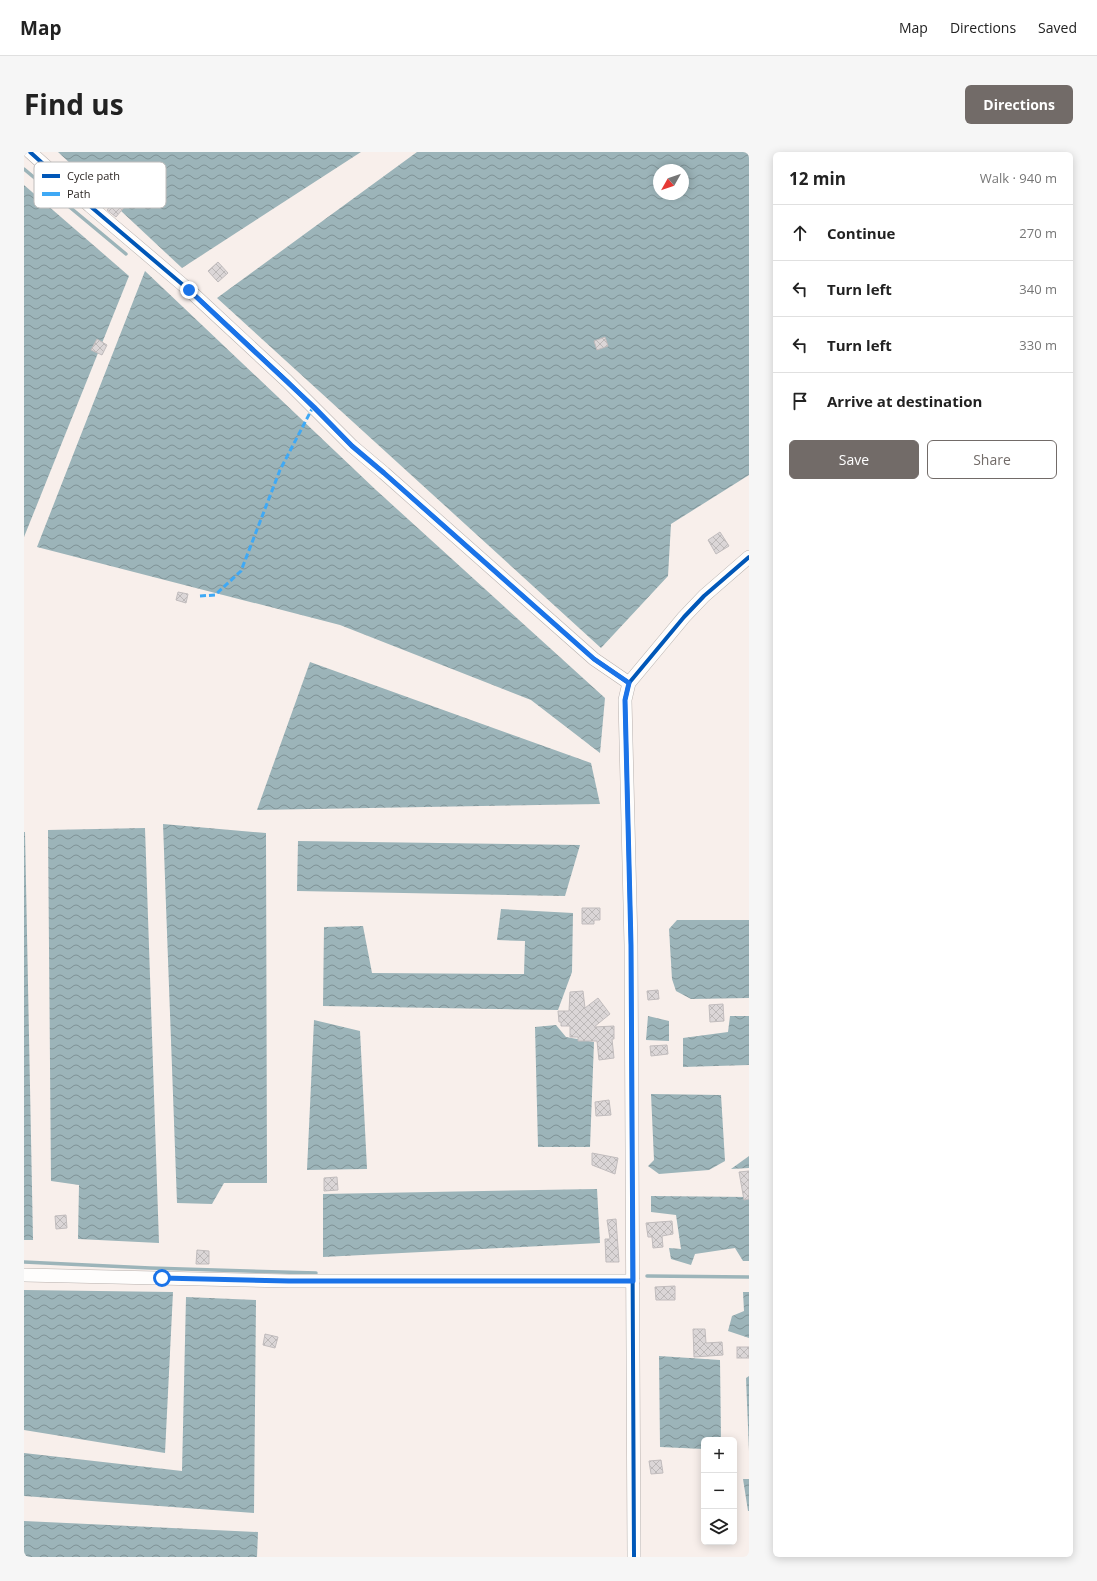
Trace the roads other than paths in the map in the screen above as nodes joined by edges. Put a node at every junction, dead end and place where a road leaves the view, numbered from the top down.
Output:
1 (30, 152) edge
2 (41, 162) edge
3 (92, 208) edge
4 (749, 557) edge
5 (629, 683) junction
6 (24, 1275) edge
7 (633, 1281) junction
8 (634, 1557) edge

1 - 2 street
3 - 5 street
4 - 5 street
5 - 7 street
6 - 7 street
7 - 8 street

